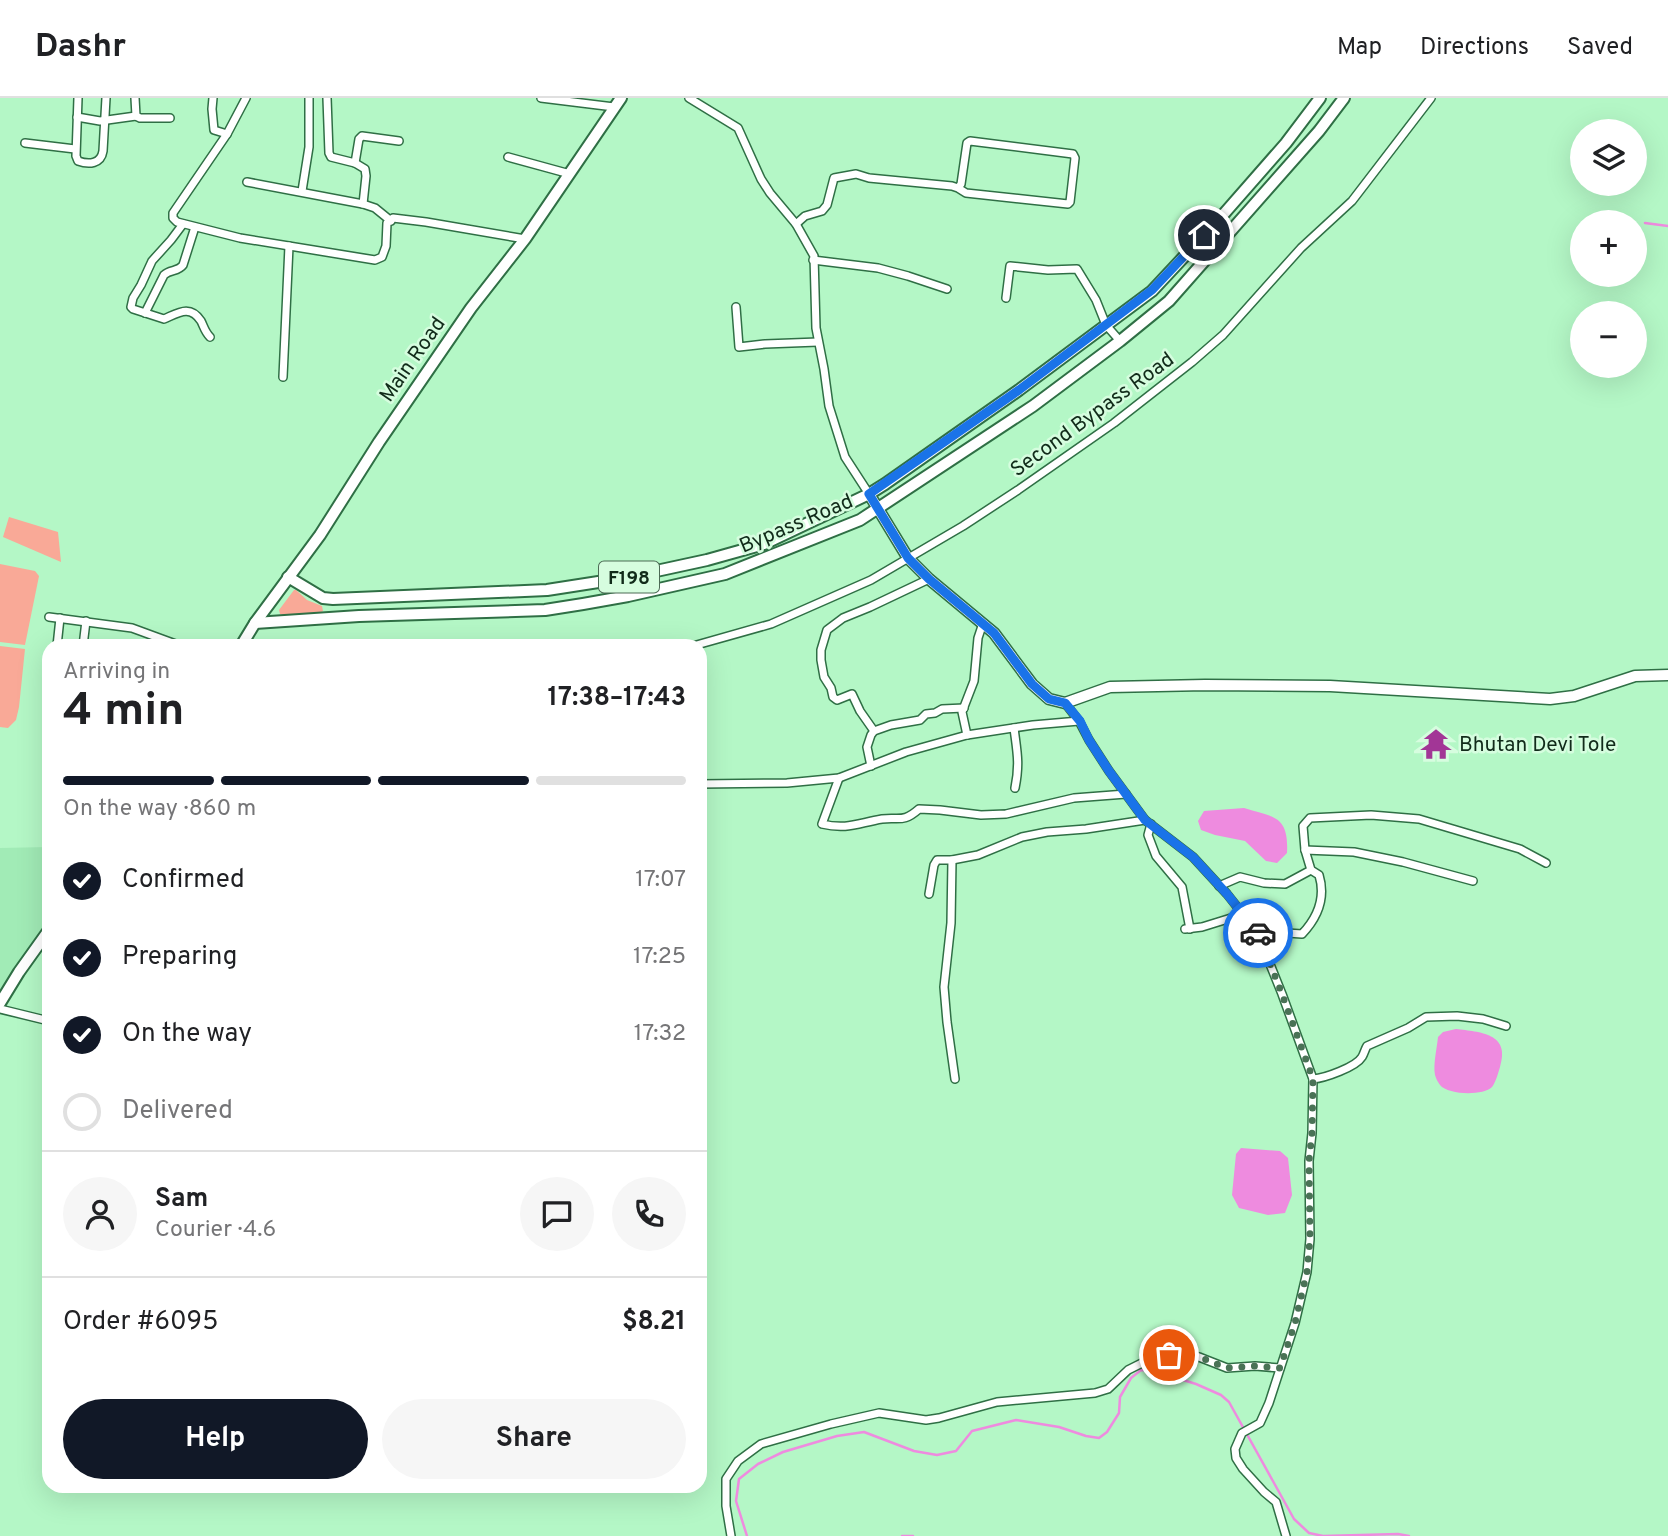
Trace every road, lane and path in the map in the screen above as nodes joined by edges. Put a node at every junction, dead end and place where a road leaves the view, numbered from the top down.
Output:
1 (78, 98) edge
2 (106, 98) edge
3 (135, 98) edge
4 (213, 98) edge
5 (246, 98) edge
6 (309, 98) edge
7 (327, 98) edge
8 (541, 98) edge
9 (689, 98) edge
10 (1320, 98) edge
11 (1344, 98) edge
12 (1430, 98) edge
13 (618, 102) edge
14 (136, 116) junction
15 (77, 117) junction
16 (170, 118) dead end
17 (105, 120) junction
18 (1303, 121) junction
19 (1319, 131) junction
20 (226, 134) junction
21 (399, 141) dead end
22 (25, 143) dead end
23 (75, 149) junction
24 (508, 157) dead end
25 (355, 163) junction
26 (570, 174) junction
27 (247, 182) dead end
28 (958, 188) junction
29 (302, 191) junction
30 (363, 204) junction
31 (391, 221) junction
32 (183, 224) junction
33 (796, 224) junction
34 (195, 227) junction
35 (525, 239) junction
36 (289, 246) junction
37 (813, 260) junction
38 (947, 289) dead end
39 (1006, 298) dead end
40 (736, 307) dead end
41 (145, 313) junction
42 (1106, 324) junction
43 (210, 337) dead end
44 (1120, 341) junction
45 (818, 342) junction
46 (283, 377) dead end
47 (869, 494) junction
48 (877, 509) junction
49 (908, 558) junction
50 (288, 577) junction
51 (624, 578) junction
52 (929, 579) junction
53 (628, 596) junction
54 (357, 598) junction
55 (359, 616) junction
56 (49, 617) dead end
57 (60, 618) junction
58 (86, 621) junction
59 (255, 623) junction
60 (983, 623) junction
61 (58, 639) edge
62 (84, 639) edge
63 (162, 639) edge
64 (245, 639) edge
65 (707, 642) edge
66 (1668, 675) edge
67 (1065, 703) junction
68 (964, 708) junction
69 (1080, 721) junction
70 (1014, 728) junction
71 (874, 731) junction
72 (967, 735) junction
73 (871, 766) junction
74 (839, 778) junction
75 (707, 784) edge
76 (1015, 788) dead end
77 (1126, 794) junction
78 (1148, 822) junction
79 (1305, 850) junction
80 (952, 860) junction
81 (1546, 863) dead end
82 (1311, 870) junction
83 (1473, 881) dead end
84 (1219, 886) junction
85 (929, 894) dead end
86 (1244, 914) junction
87 (1257, 933) junction
88 (42, 940) edge
89 (0, 1003) edge
90 (0, 1009) edge
91 (42, 1019) edge
92 (1506, 1026) dead end
93 (955, 1079) dead end
94 (1313, 1079) junction
95 (1280, 1368) junction
96 (731, 1536) edge
97 (1286, 1536) edge

1 - 15 street
2 - 17 street
3 - 14 street
4 - 20 street
5 - 20 street
6 - 29 street
7 - 25 street
8 - 13 street
9 - 33 street
10 - 18 main road, Bypass Road / F198
11 - 19 main road, Bypass Road / F198
12 - 49 street, Second Bypass Road
13 - 26 main road, Main Road
14 - 16 street
14 - 17 street
15 - 17 street
15 - 23 street
17 - 23 street
18 - 19 main road
18 - 42 main road, Bypass Road / F198
19 - 44 main road, Bypass Road / F198
20 - 32 street
21 - 25 street
22 - 23 street
24 - 26 street
25 - 30 street
26 - 35 main road, Main Road
27 - 29 street
28 - 28 street
28 - 33 street
29 - 30 street
30 - 31 street
31 - 35 street
31 - 36 street
32 - 34 street
32 - 41 street
33 - 37 street
34 - 36 street
34 - 41 street
35 - 50 main road, Main Road
36 - 46 street
37 - 38 street
37 - 45 street
39 - 42 street
40 - 45 street
41 - 43 street
42 - 44 street
42 - 47 main road, Bypass Road / F198
44 - 48 main road, Bypass Road / F198
45 - 47 street
47 - 48 street
47 - 51 main road, Bypass Road / F198
48 - 49 street
48 - 53 main road, Bypass Road / F198
49 - 52 street
49 - 65 street, Second Bypass Road
50 - 54 main road, F198
50 - 59 main road, Main Road
51 - 53 main road
51 - 54 main road, Bypass Road / F198
52 - 60 street
52 - 71 street
53 - 55 main road, Bypass Road / F198
54 - 55 main road
55 - 59 main road, F198
56 - 57 street
57 - 58 street
57 - 61 street
58 - 62 street
58 - 63 street
59 - 64 main road, Main Road
60 - 67 street
60 - 68 street
66 - 67 street
67 - 69 street
68 - 71 street
68 - 72 street
69 - 70 street
69 - 77 street
70 - 72 street
70 - 76 street
71 - 73 street
72 - 73 street
73 - 74 street
74 - 75 street
74 - 77 street
77 - 78 street
78 - 80 street
78 - 84 street
78 - 86 street
79 - 81 street
79 - 82 street
79 - 83 street
80 - 85 street
80 - 93 street
82 - 84 street
82 - 87 street
84 - 86 street
86 - 87 street
87 - 94 street
88 - 89 main road
90 - 91 street
92 - 94 street
94 - 95 street
95 - 96 street
95 - 97 street

